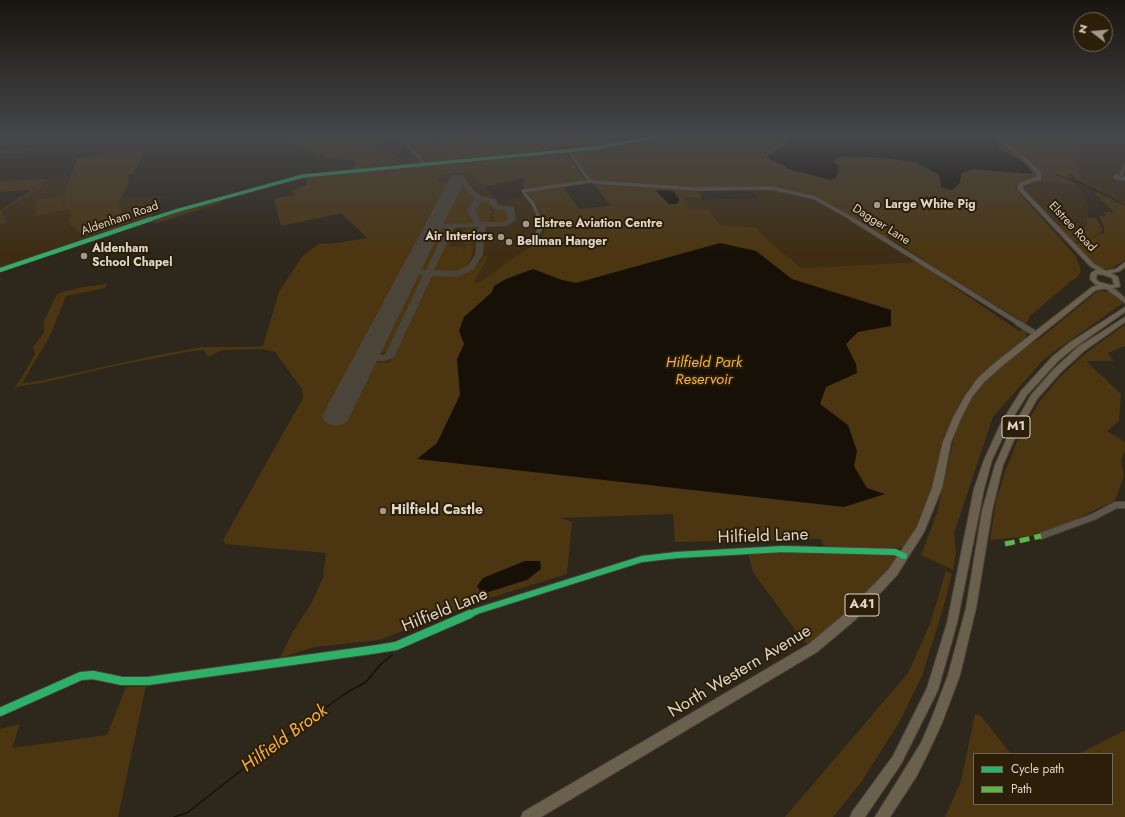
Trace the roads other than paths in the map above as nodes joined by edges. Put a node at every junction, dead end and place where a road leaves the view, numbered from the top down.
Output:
1 (326, 175) edge
2 (587, 175) edge
3 (1039, 175) edge
4 (1119, 175) joint
5 (1124, 178) edge
6 (591, 181) junction
7 (533, 245) dead end
8 (1125, 264) edge
9 (1092, 265) junction
10 (0, 270) edge
11 (1118, 270) junction
12 (1104, 272) junction
13 (1115, 277) junction
14 (1093, 281) junction
15 (1117, 286) junction
16 (1106, 287) junction
17 (1123, 299) edge
18 (1125, 308) edge
19 (1125, 318) edge
20 (1036, 334) junction
21 (1125, 505) edge
22 (1041, 536) dead end
23 (904, 556) junction
24 (0, 712) edge
25 (528, 817) edge
26 (856, 817) edge
27 (882, 817) edge

1 - 10 street, Aldenham Road
2 - 6 street
3 - 9 main road, Elstree Road
4 - 5 street
4 - 5 street
6 - 7 street, Dagger Lane
6 - 20 street, Dagger Lane
8 - 11 highway
9 - 12 main road, Elstree Road
9 - 14 main road, Elstree Road
11 - 12 highway
11 - 13 highway
12 - 13 highway
12 - 14 highway
13 - 15 highway
14 - 16 highway, North Western Avenue / A41
14 - 20 highway, North Western Avenue / A41
15 - 16 highway, North Western Avenue
15 - 17 main road
16 - 17 main road
18 - 26 highway, M1
19 - 27 highway, M1
20 - 23 highway, North Western Avenue / A41
21 - 22 street
23 - 24 street, Hilfield Lane
23 - 25 highway, North Western Avenue / A41

